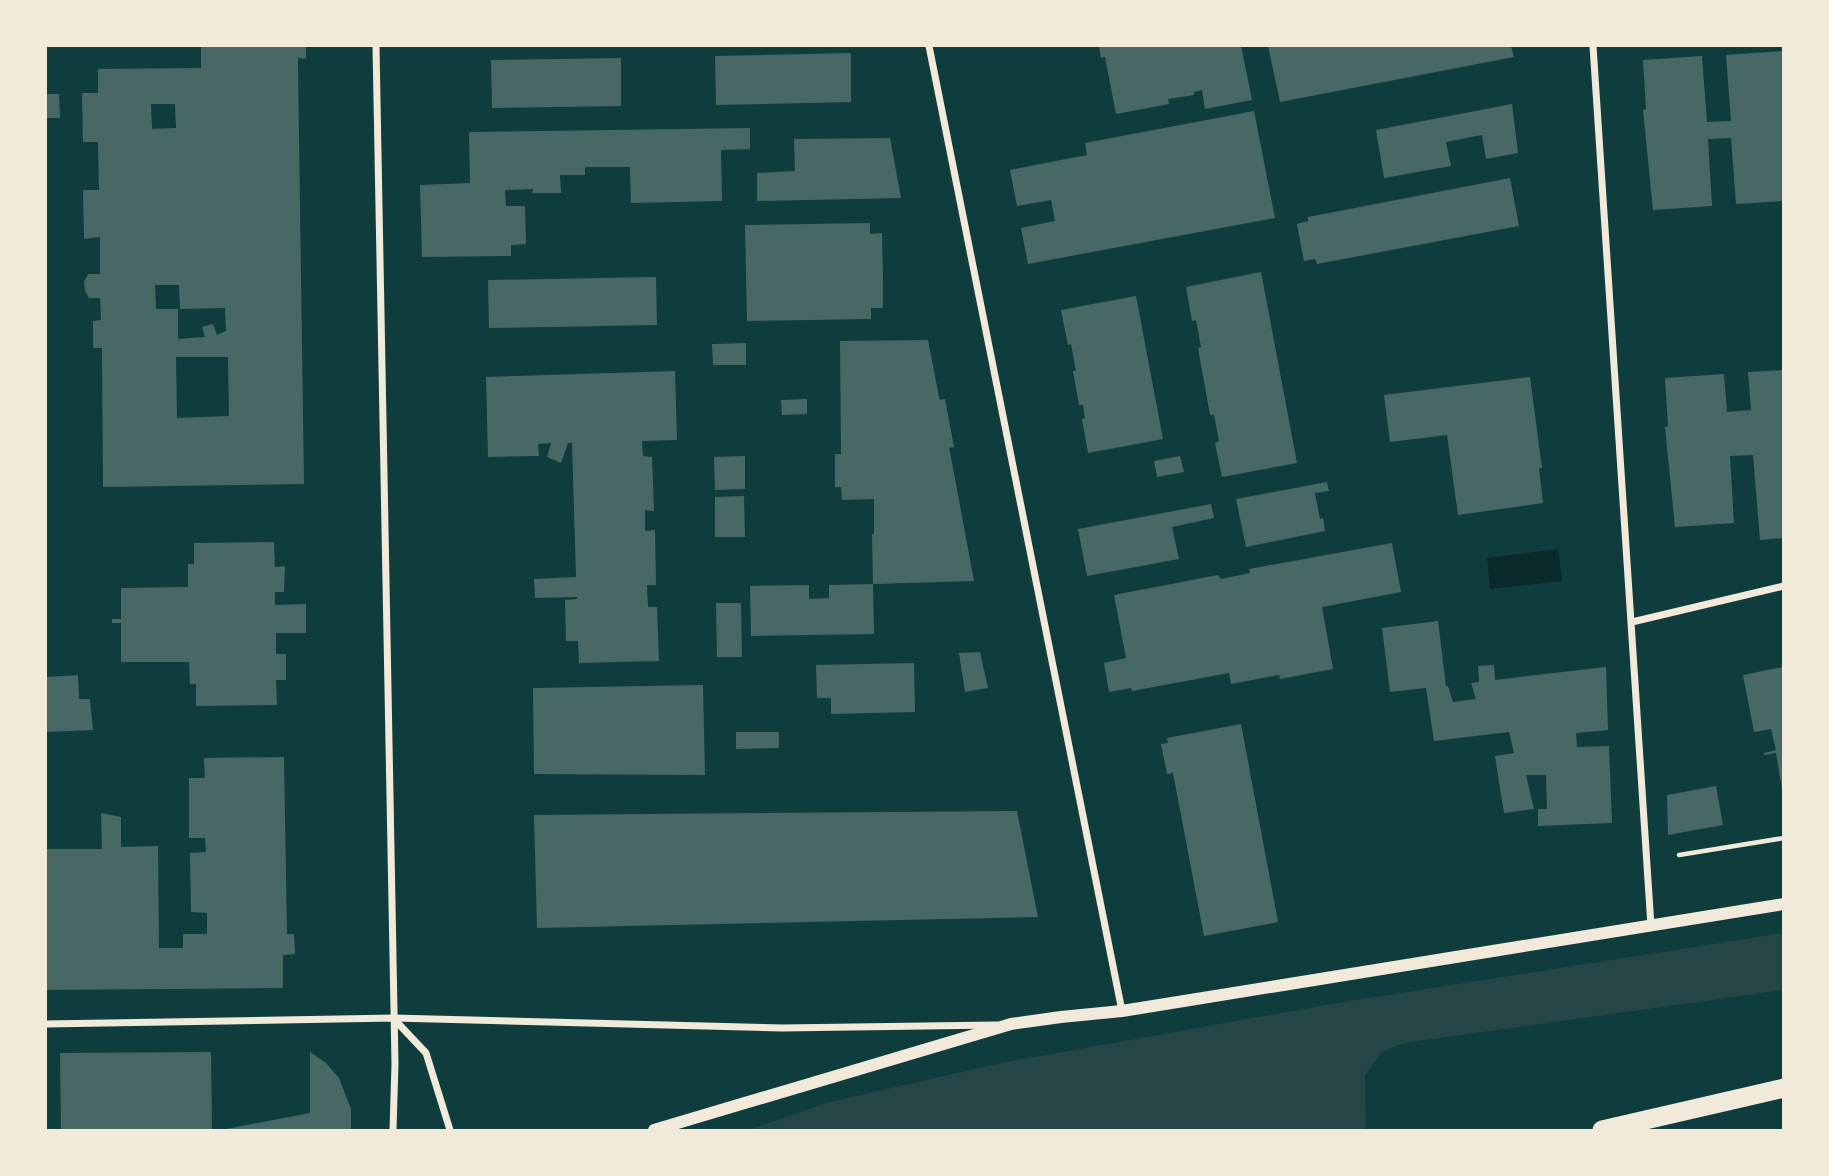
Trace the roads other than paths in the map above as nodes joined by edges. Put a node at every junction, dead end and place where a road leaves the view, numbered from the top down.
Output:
1 (376, 46) edge
2 (929, 46) edge
3 (1593, 46) edge
4 (1783, 586) edge
5 (1632, 622) junction
6 (1783, 904) edge
7 (1651, 926) junction
8 (1122, 1012) junction
9 (394, 1018) junction
10 (46, 1024) edge
11 (1011, 1024) junction
12 (1783, 1088) edge
13 (393, 1130) edge
14 (450, 1130) edge
15 (654, 1130) edge
16 (1602, 1130) edge

1 - 9 street
2 - 8 street
3 - 5 street
4 - 5 street
5 - 7 street
6 - 7 street
7 - 8 street
8 - 11 street
9 - 10 street
9 - 11 street
9 - 13 street
9 - 14 street
11 - 15 street
12 - 16 highway

